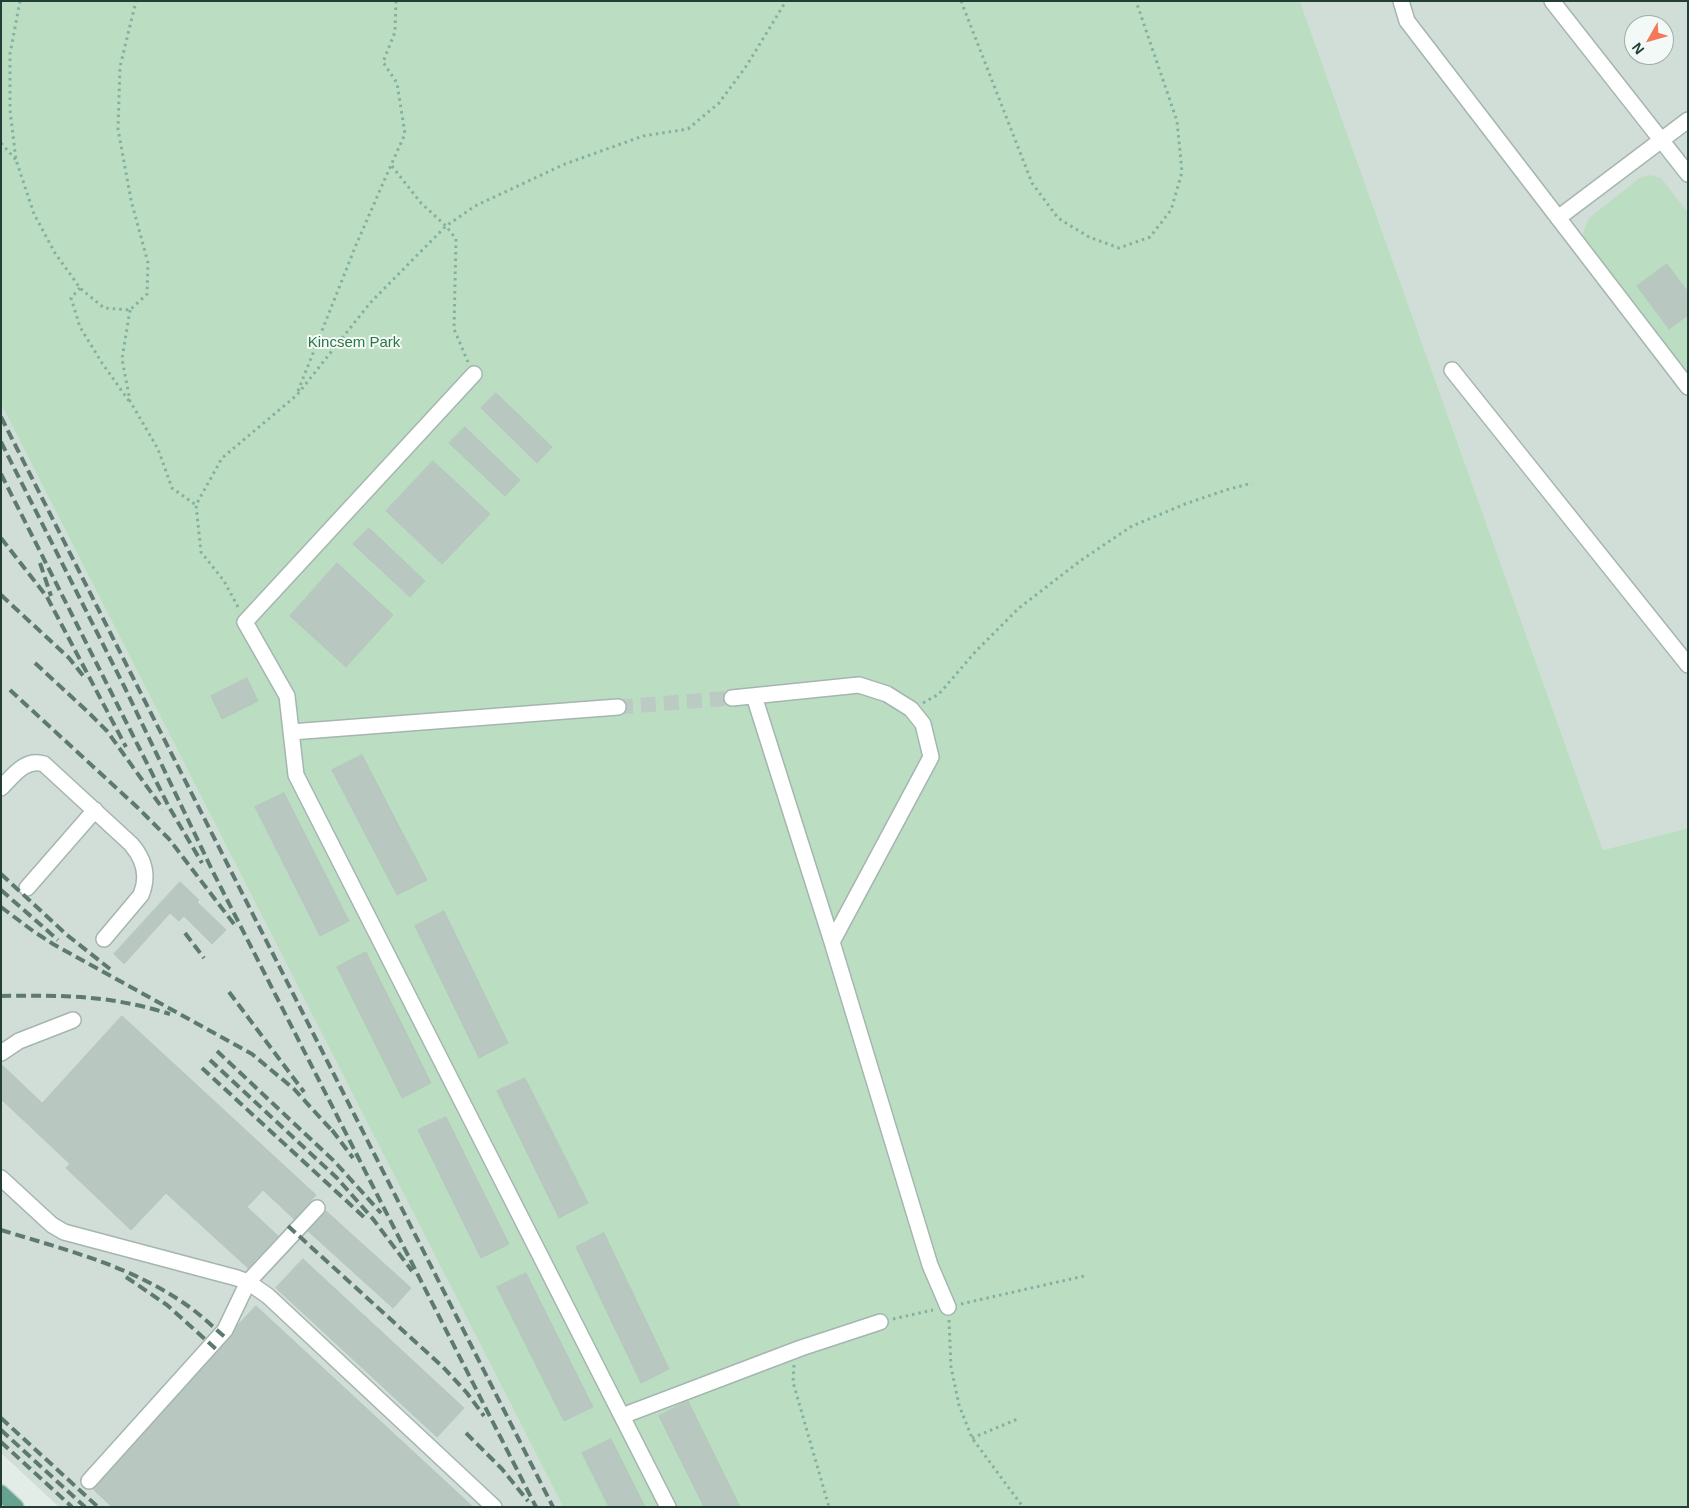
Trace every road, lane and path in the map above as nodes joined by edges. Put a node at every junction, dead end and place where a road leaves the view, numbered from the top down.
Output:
1 (20, 1) edge
2 (136, 1) edge
3 (396, 1) edge
4 (786, 1) edge
5 (961, 1) edge
6 (1136, 1) edge
7 (1401, 1) edge
8 (1552, 1) edge
9 (1688, 120) edge
10 (1661, 140) junction
11 (1, 143) edge
12 (16, 160) junction
13 (391, 165) junction
14 (1688, 174) edge
15 (1558, 218) junction
16 (446, 226) junction
17 (80, 288) junction
18 (130, 310) junction
19 (1452, 370) dead end
20 (474, 374) joint
21 (1688, 387) edge
22 (297, 394) junction
23 (130, 401) junction
24 (1252, 483) dead end
25 (196, 505) junction
26 (246, 622) junction
27 (1688, 665) edge
28 (754, 696) junction
29 (732, 698) tunnel mouth
30 (618, 707) tunnel mouth
31 (911, 709) junction
32 (291, 732) junction
33 (1, 788) edge
34 (95, 810) junction
35 (27, 888) dead end
36 (104, 939) dead end
37 (832, 942) junction
38 (74, 1020) dead end
39 (1, 1053) edge
40 (1, 1178) edge
41 (317, 1208) dead end
42 (1084, 1276) dead end
43 (248, 1282) junction
44 (948, 1307) junction
45 (880, 1322) joint
46 (795, 1350) junction
47 (622, 1416) junction
48 (1020, 1418) dead end
49 (972, 1438) junction
50 (89, 1481) dead end
51 (1, 1493) edge
52 (16, 1507) edge
53 (494, 1507) edge
54 (668, 1507) edge
55 (829, 1507) edge
56 (1023, 1507) edge

1 - 12 path
2 - 18 path
3 - 13 path
4 - 16 path
5 - 6 path
7 - 15 lane
8 - 10 lane
9 - 10 lane
10 - 14 lane
10 - 15 lane
11 - 12 path
12 - 17 path
13 - 16 path
13 - 22 path
15 - 21 lane
16 - 20 path
16 - 22 path
17 - 18 path
17 - 23 path
18 - 23 path
19 - 27 lane
20 - 26 lane
22 - 25 path
23 - 25 path
24 - 31 path
25 - 26 path
26 - 32 lane
28 - 29 lane
28 - 31 lane
28 - 37 lane
30 - 32 lane
31 - 37 lane
32 - 47 lane
33 - 34 lane
34 - 35 lane
34 - 36 lane
37 - 44 lane
38 - 39 lane
40 - 43 lane
41 - 43 lane
42 - 44 path
43 - 50 lane
43 - 53 lane
44 - 45 path
44 - 49 path
45 - 46 lane
46 - 47 lane
46 - 55 path
47 - 54 lane
48 - 49 path
49 - 56 path
51 - 52 main road

